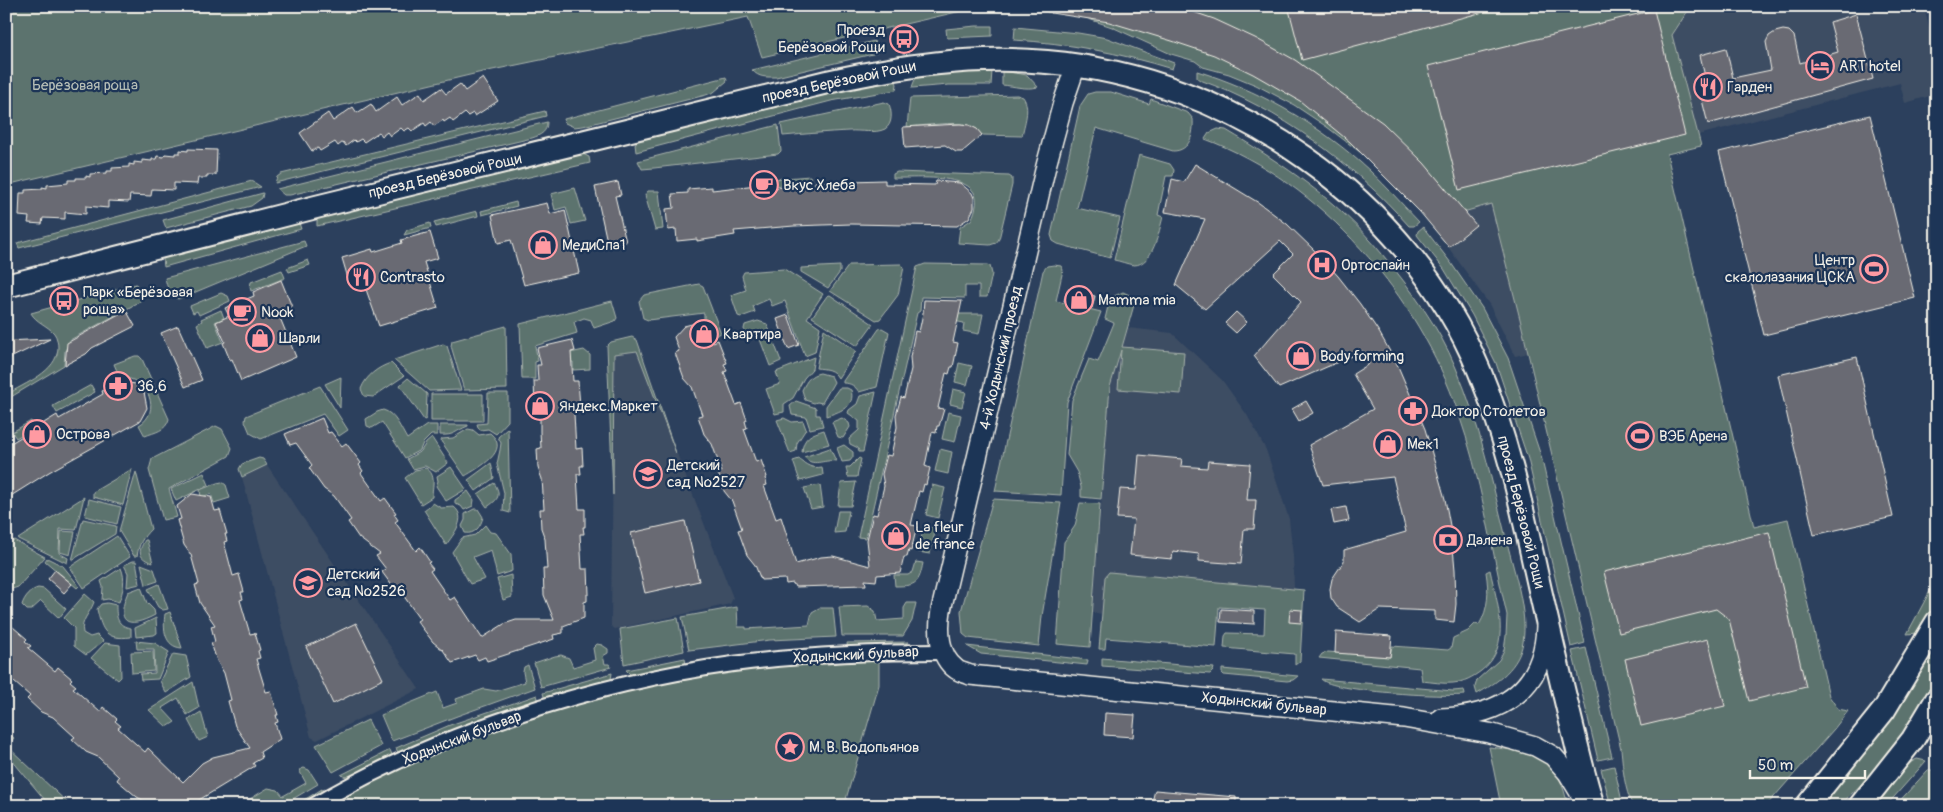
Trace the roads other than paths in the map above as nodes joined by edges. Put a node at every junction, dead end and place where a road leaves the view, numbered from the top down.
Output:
1 (1076, 65) junction
2 (6, 286) edge
3 (1546, 616) junction
4 (1937, 622) edge
5 (944, 652) junction
6 (1937, 699) edge
7 (1412, 719) junction
8 (313, 806) edge
9 (1588, 806) edge
10 (1593, 806) edge
11 (1807, 806) edge
12 (1860, 806) edge

1 - 2 street, проезд Берёзовой Рощи
1 - 3 street, проезд Берёзовой Рощи
1 - 5 street, 4-й Ходынский проезд
3 - 7 street, Ходынский бульвар
3 - 10 street, проезд Берёзовой Рощи
4 - 11 street
5 - 7 street, Ходынский бульвар
5 - 8 street, Ходынский бульвар
6 - 12 street
7 - 9 street, Ходынский бульвар

